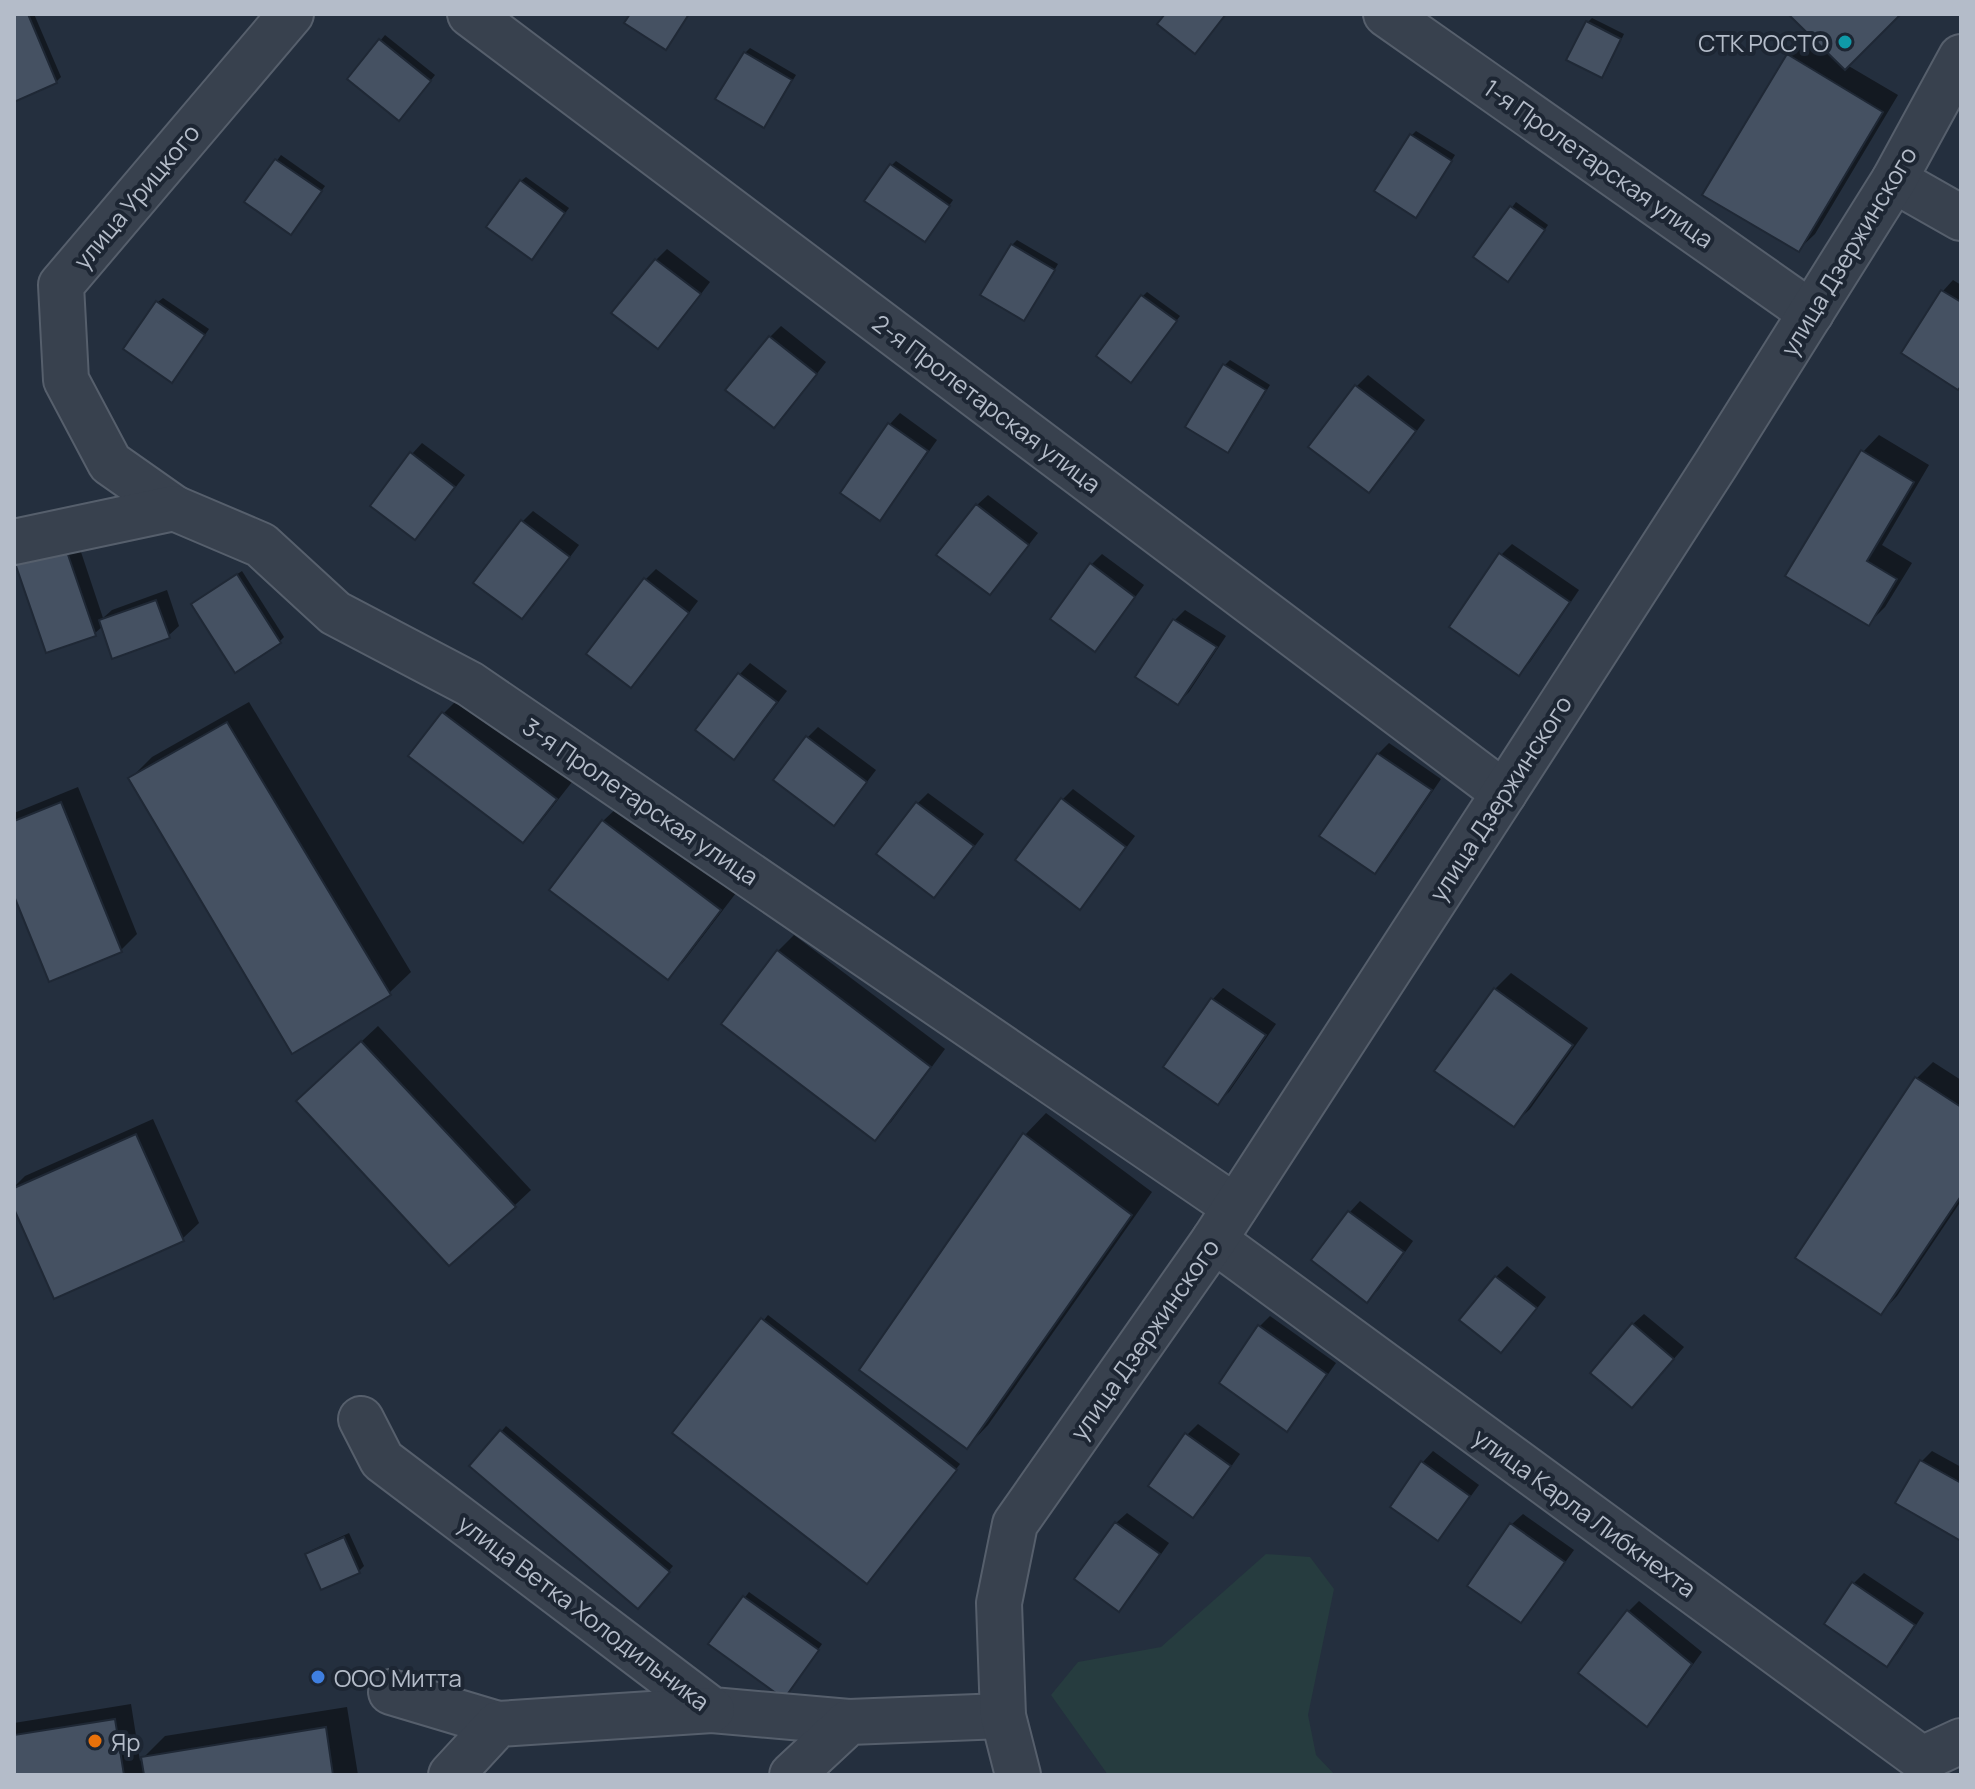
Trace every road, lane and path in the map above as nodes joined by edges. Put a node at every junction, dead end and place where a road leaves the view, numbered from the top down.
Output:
1 (291, 14) edge
2 (470, 14) edge
3 (1386, 14) edge
4 (1961, 57) edge
5 (1894, 180) junction
6 (1961, 218) edge
7 (1811, 313) junction
8 (174, 508) junction
9 (14, 542) edge
10 (1504, 793) junction
11 (1224, 1223) junction
12 (361, 1419) dead end
13 (391, 1692) dead end
14 (712, 1710) junction
15 (1003, 1716) junction
16 (849, 1722) junction
17 (498, 1724) junction
18 (1961, 1741) edge
19 (451, 1775) edge
20 (792, 1775) edge
21 (1018, 1775) edge

1 - 8 street, улица Урицкого
2 - 10 street, 2-я Пролетарская улица
3 - 7 street, 1-я Пролетарская улица
4 - 5 street, улица Дзержинского
5 - 6 street
5 - 7 street, улица Дзержинского
7 - 10 street, улица Дзержинского
8 - 9 street
8 - 11 street, 3-я Пролетарская улица
10 - 11 street, улица Дзержинского
11 - 15 street, улица Дзержинского
11 - 18 street, улица Карла Либкнехта
12 - 14 street, улица Ветка Холодильника
13 - 17 street
14 - 16 street, улица Ветка Холодильника
14 - 17 street
15 - 16 street
15 - 21 street
16 - 20 street
17 - 19 street

